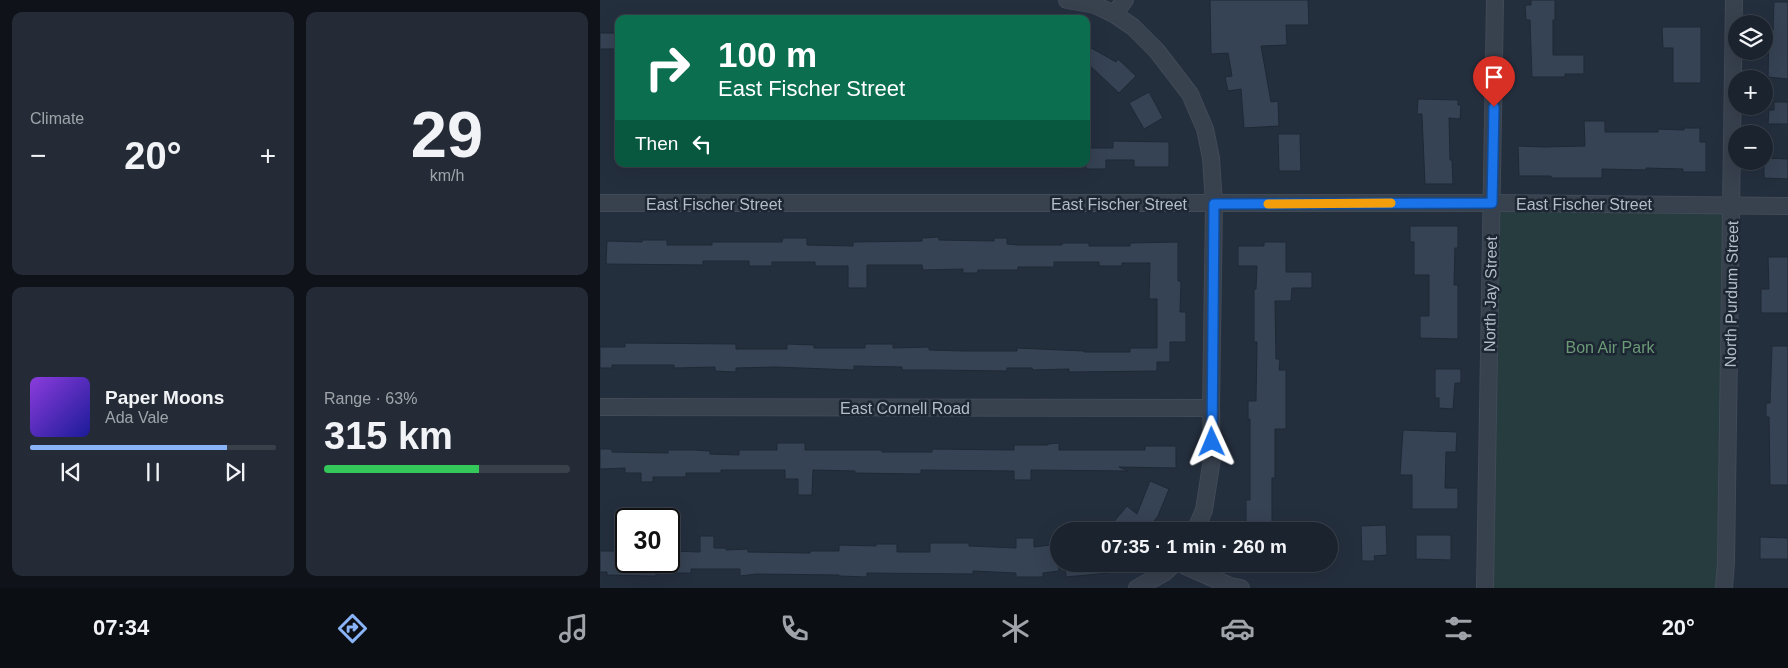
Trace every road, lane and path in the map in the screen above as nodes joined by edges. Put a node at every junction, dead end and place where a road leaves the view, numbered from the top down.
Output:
1 (1068, 0) edge
2 (1125, 0) edge
3 (1495, 0) edge
4 (1734, 0) edge
5 (1114, 14) junction
6 (600, 203) edge
7 (1492, 203) junction
8 (1214, 204) junction
9 (1732, 205) junction
10 (1788, 206) edge
11 (600, 407) edge
12 (1211, 408) junction
13 (1199, 522) edge
14 (1165, 572) edge
15 (1199, 572) edge
16 (1137, 588) edge
17 (1241, 588) edge
18 (1485, 588) edge
19 (1724, 588) edge

1 - 5 street
2 - 5 street
3 - 7 street, North Jay Street
4 - 9 street, North Purdum Street
5 - 8 street
6 - 8 street, East Fischer Street
7 - 8 street, East Fischer Street
7 - 9 street, East Fischer Street
7 - 18 street, North Jay Street
8 - 12 street
9 - 10 street, East Fischer Street
9 - 19 street, North Purdum Street
11 - 12 street, East Cornell Road
12 - 13 street
14 - 16 street
15 - 17 street

